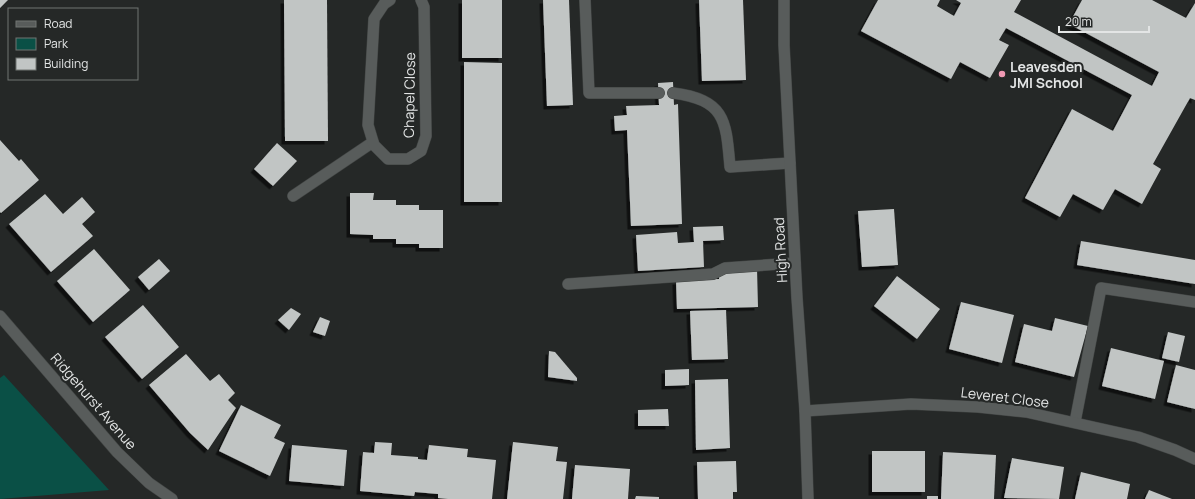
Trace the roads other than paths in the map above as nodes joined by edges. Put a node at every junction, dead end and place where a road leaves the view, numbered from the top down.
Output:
1 (390, 0) edge
2 (421, 0) edge
3 (585, 0) edge
4 (784, 0) edge
5 (659, 93) dead end
6 (673, 93) dead end
7 (372, 142) junction
8 (790, 162) junction
9 (293, 196) dead end
10 (795, 263) junction
11 (568, 284) dead end
12 (1195, 302) edge
13 (0, 316) edge
14 (805, 410) junction
15 (1075, 422) junction
16 (1195, 459) edge
17 (172, 499) edge
18 (808, 499) edge

1 - 7 street
2 - 7 street, Chapel Close
3 - 5 street
4 - 8 street, High Road
6 - 8 street
7 - 9 street
8 - 10 street, High Road
10 - 11 street
10 - 14 street, High Road
12 - 15 street
13 - 17 street, Ridgehurst Avenue
14 - 15 street, Leveret Close
14 - 18 street, High Road
15 - 16 street, Leveret Close

